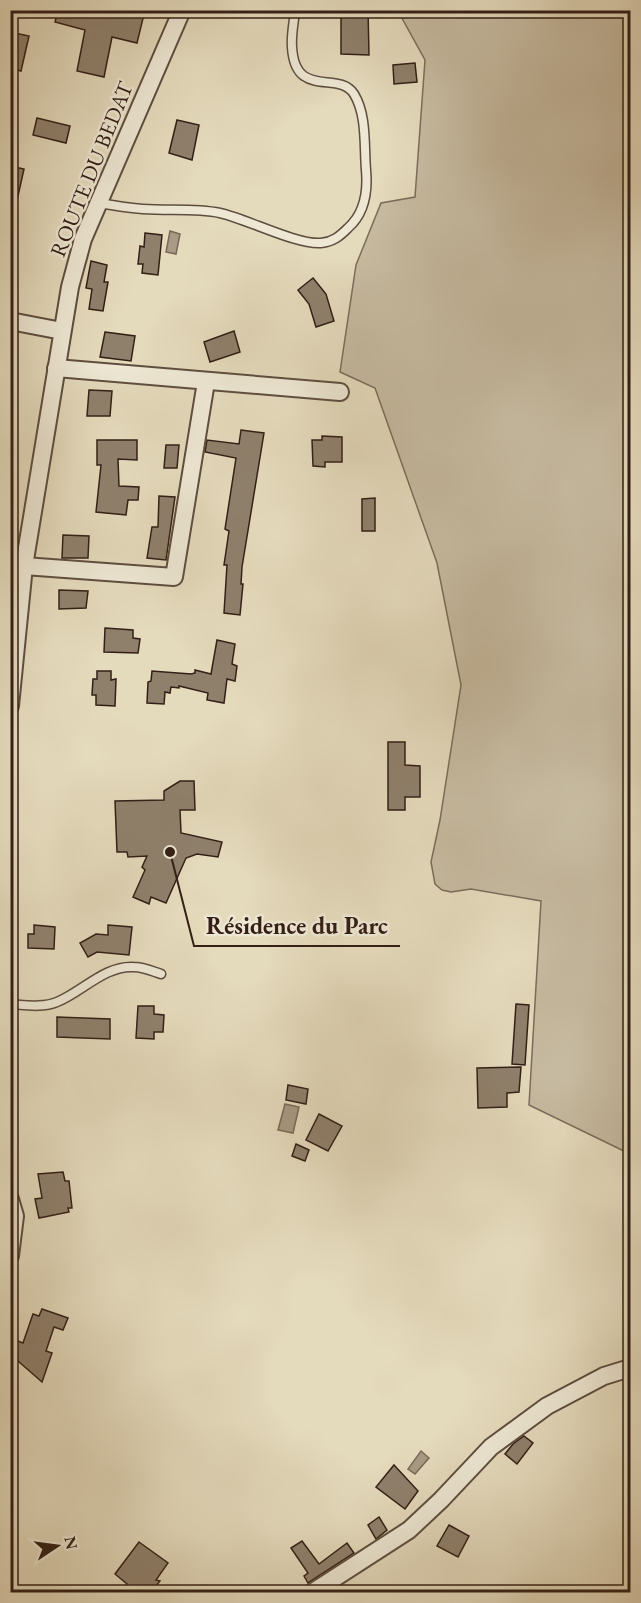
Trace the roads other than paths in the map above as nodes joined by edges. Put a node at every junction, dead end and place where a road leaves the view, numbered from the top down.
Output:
1 (182, 10) edge
2 (295, 10) edge
3 (97, 203) junction
4 (10, 321) edge
5 (62, 331) junction
6 (56, 368) junction
7 (206, 382) junction
8 (340, 392) dead end
9 (24, 566) junction
10 (10, 706) edge
11 (161, 974) dead end
12 (10, 1004) edge
13 (10, 1199) edge
14 (10, 1256) edge
15 (630, 1368) edge
16 (313, 1593) edge

1 - 3 street, ROUTE DU BEDAT
2 - 3 lane
3 - 5 street, ROUTE DU BEDAT
4 - 5 street
5 - 6 street, ROUTE DU BEDAT
6 - 7 street
6 - 9 street, ROUTE DU BEDAT
7 - 8 street
7 - 9 street
9 - 10 street, ROUTE DU BEDAT
11 - 12 lane
13 - 14 street
15 - 16 street

